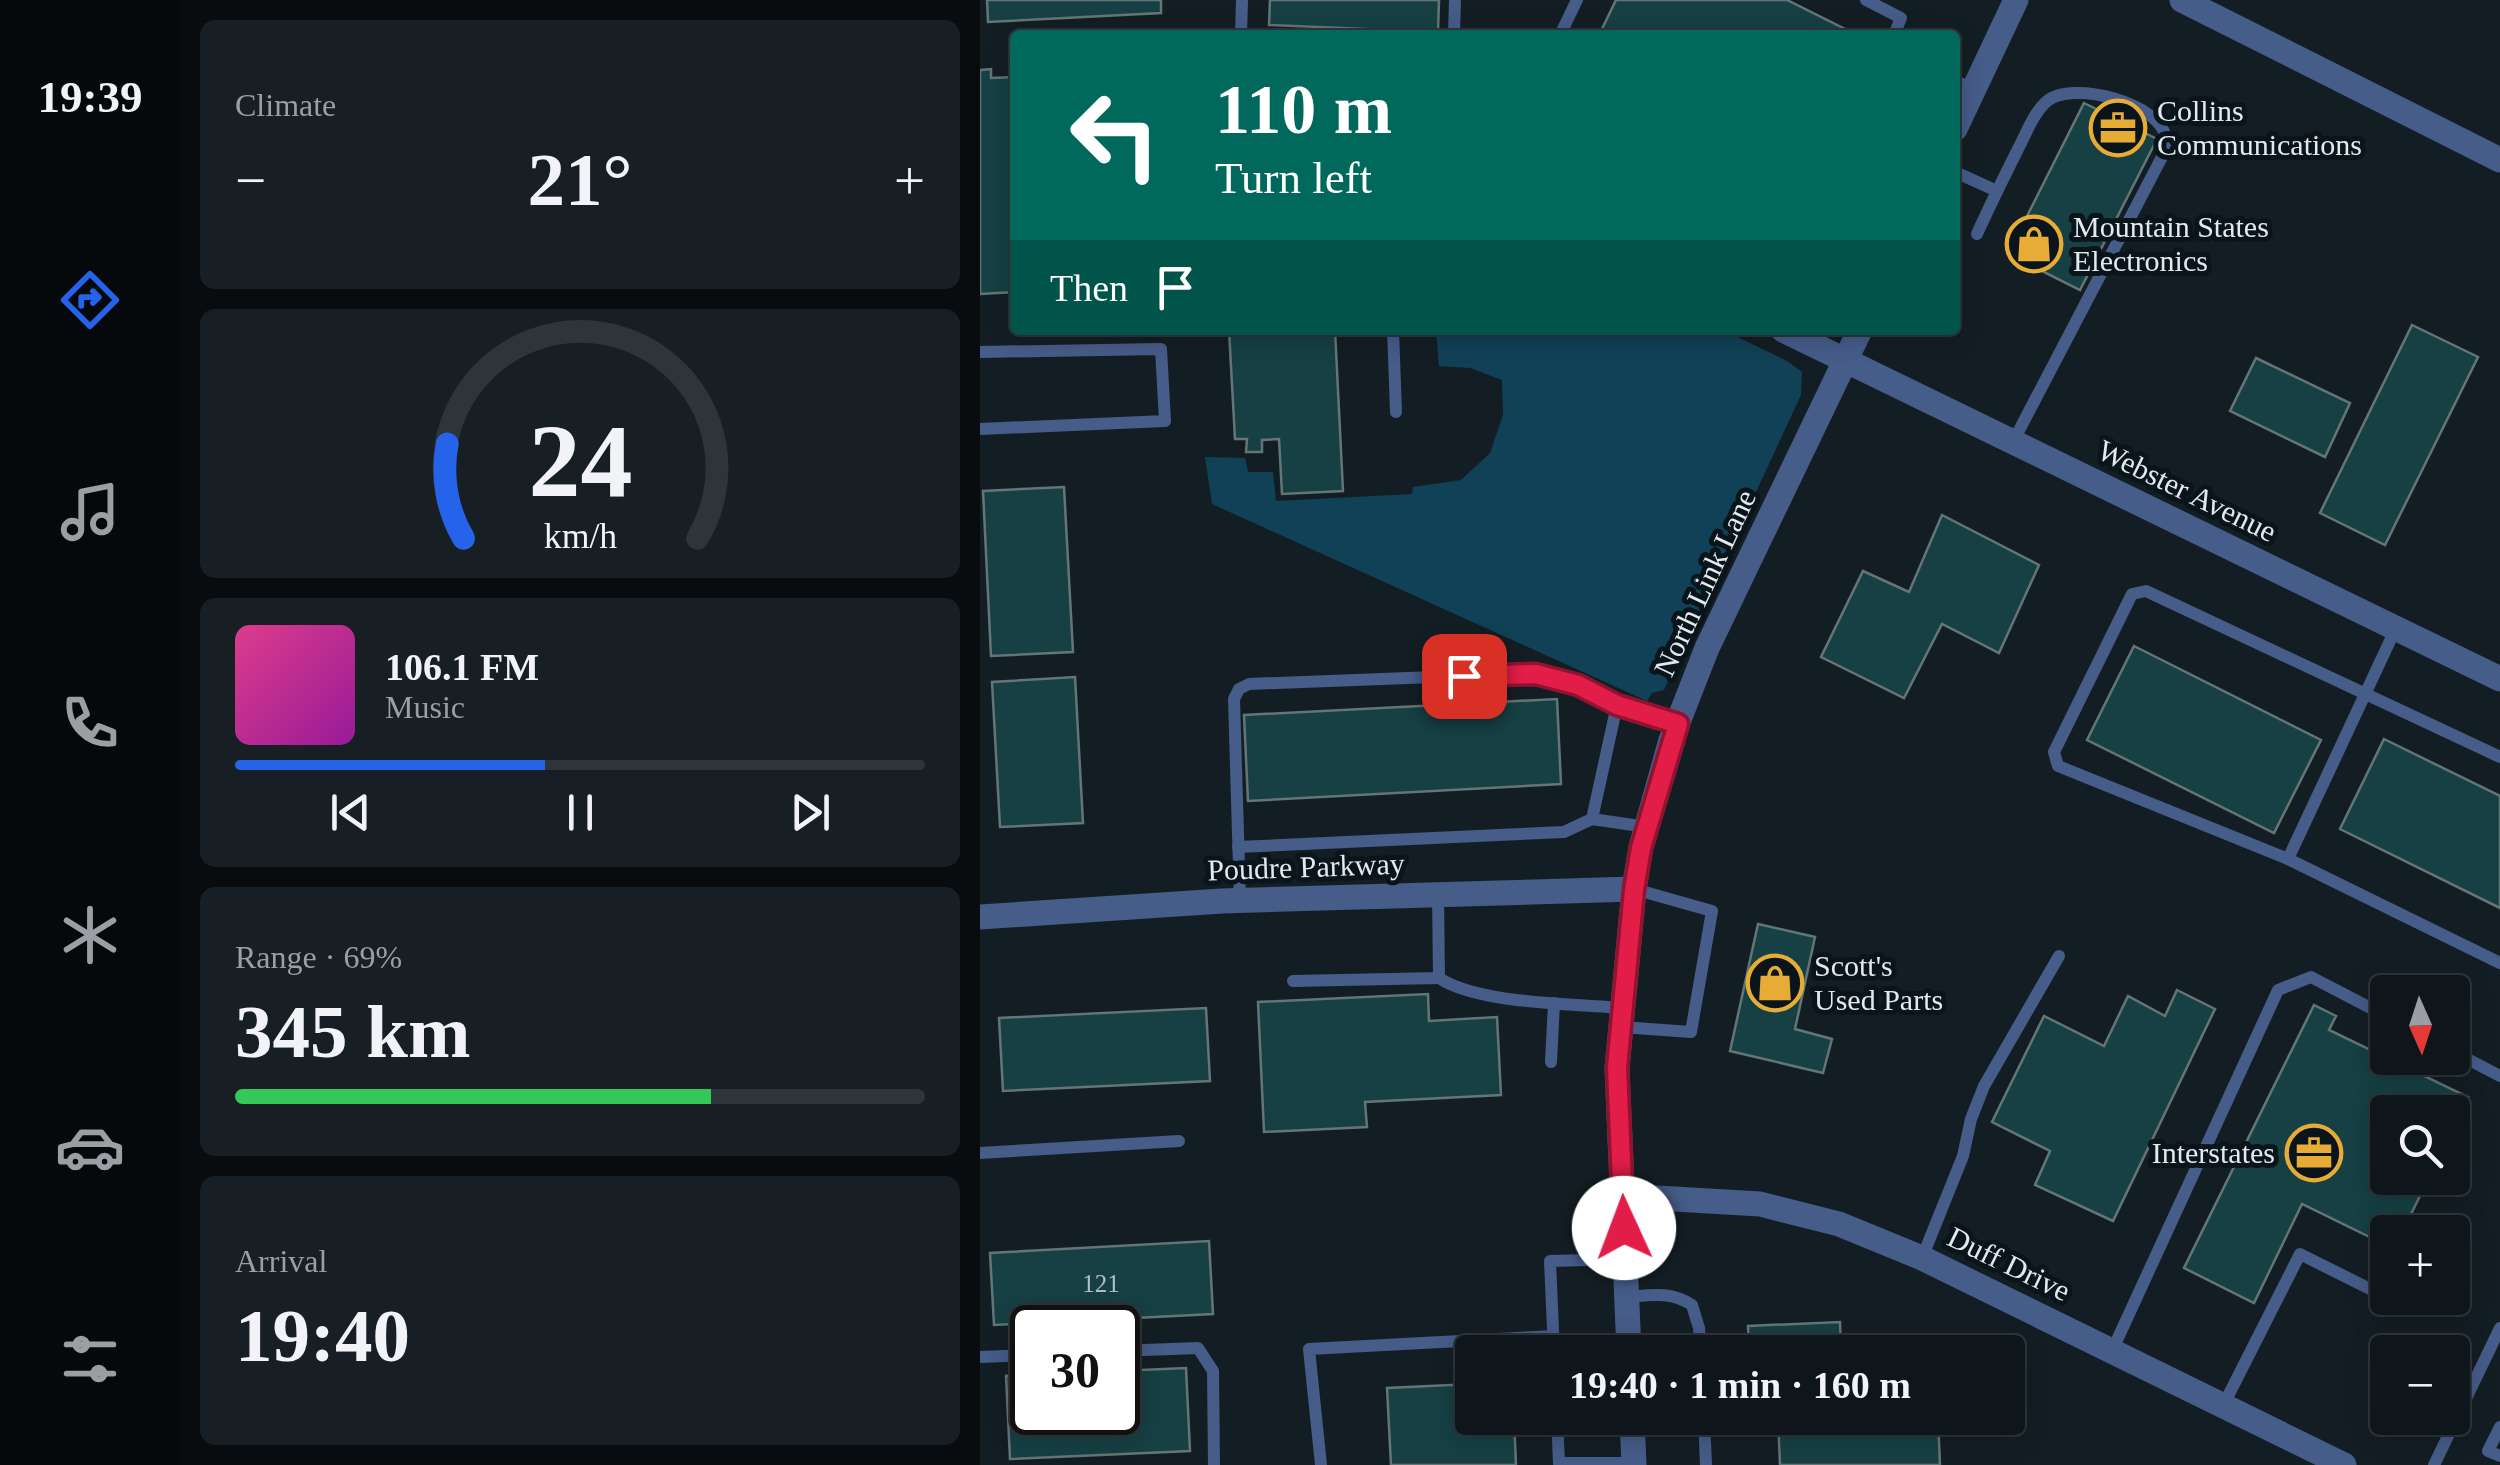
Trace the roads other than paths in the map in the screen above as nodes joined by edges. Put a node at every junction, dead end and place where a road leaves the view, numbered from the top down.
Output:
1 (1242, 0) edge
2 (1455, 0) edge
3 (1577, 0) edge
4 (1866, 0) edge
5 (2016, 0) edge
6 (2182, 0) edge
7 (1242, 30) edge
8 (1454, 30) edge
9 (1562, 30) edge
10 (1896, 30) edge
11 (1964, 85) edge
12 (2500, 160) edge
13 (1960, 174) edge
14 (1997, 192) junction
15 (1976, 234) dead end
16 (1392, 335) edge
17 (1793, 335) edge
18 (1858, 335) edge
19 (980, 352) edge
20 (1846, 361) junction
21 (1396, 412) dead end
22 (980, 430) edge
23 (2014, 442) junction
24 (2396, 628) junction
25 (2500, 679) edge
26 (2366, 693) junction
27 (1617, 705) junction
28 (1678, 724) junction
29 (2500, 757) edge
30 (1592, 820) junction
31 (1647, 826) junction
32 (1238, 847) junction
33 (2288, 859) junction
34 (1634, 890) junction
35 (1438, 895) junction
36 (1240, 901) junction
37 (980, 918) edge
38 (2059, 956) dead end
39 (2500, 963) edge
40 (1439, 978) junction
41 (1293, 982) dead end
42 (1554, 1003) junction
43 (2370, 1008) edge
44 (1622, 1017) junction
45 (2470, 1060) edge
46 (1551, 1062) dead end
47 (2500, 1076) edge
48 (1179, 1142) dead end
49 (980, 1153) edge
50 (1623, 1196) junction
51 (1922, 1258) junction
52 (1626, 1259) junction
53 (2370, 1290) edge
54 (1627, 1297) junction
55 (2500, 1328) edge
56 (1554, 1335) edge
57 (1628, 1335) edge
58 (1699, 1335) edge
59 (1455, 1341) edge
60 (1140, 1350) edge
61 (2112, 1351) junction
62 (1010, 1356) edge
63 (980, 1357) edge
64 (2223, 1406) junction
65 (2500, 1427) edge
66 (1557, 1435) edge
67 (1633, 1435) edge
68 (1705, 1435) edge
69 (2500, 1456) edge
70 (1634, 1464) edge
71 (1214, 1465) edge
72 (1321, 1465) edge
73 (1706, 1465) edge
74 (2344, 1465) edge
75 (2434, 1465) edge

1 - 7 lane
2 - 8 lane
3 - 9 lane
4 - 10 lane
5 - 11 street
6 - 12 street
13 - 14 lane
14 - 15 lane
14 - 23 lane
16 - 21 lane
17 - 20 street, Webster Avenue
18 - 20 street, North Link Lane
19 - 22 lane
20 - 23 street, Webster Avenue
20 - 28 street, North Link Lane
23 - 24 street, Webster Avenue
24 - 25 street, Webster Avenue
24 - 26 lane
26 - 29 lane
26 - 33 lane
26 - 33 lane
27 - 28 lane
27 - 30 lane
27 - 32 lane
28 - 31 street, North Link Lane
30 - 31 lane
30 - 32 lane
31 - 34 street, North Link Lane
32 - 36 lane
33 - 39 lane
34 - 35 street, Poudre Parkway
34 - 44 street, North Link Lane
34 - 44 lane
35 - 36 street, Poudre Parkway
35 - 40 lane
36 - 37 street, Poudre Parkway
38 - 51 lane
40 - 41 lane
40 - 42 lane
42 - 44 lane
42 - 46 lane
43 - 61 lane
44 - 50 street, North Link Lane
45 - 47 lane
48 - 49 lane
50 - 51 street, Duff Drive
50 - 52 street, North Link Lane
51 - 61 street, Duff Drive
52 - 54 street, North Link Lane
52 - 56 lane
53 - 64 lane
54 - 57 street, North Link Lane
54 - 58 lane
55 - 75 lane
59 - 72 lane
60 - 71 lane
61 - 64 street, Duff Drive
62 - 63 lane
64 - 74 street, Duff Drive
65 - 69 lane
66 - 70 lane
67 - 70 street
68 - 73 lane

